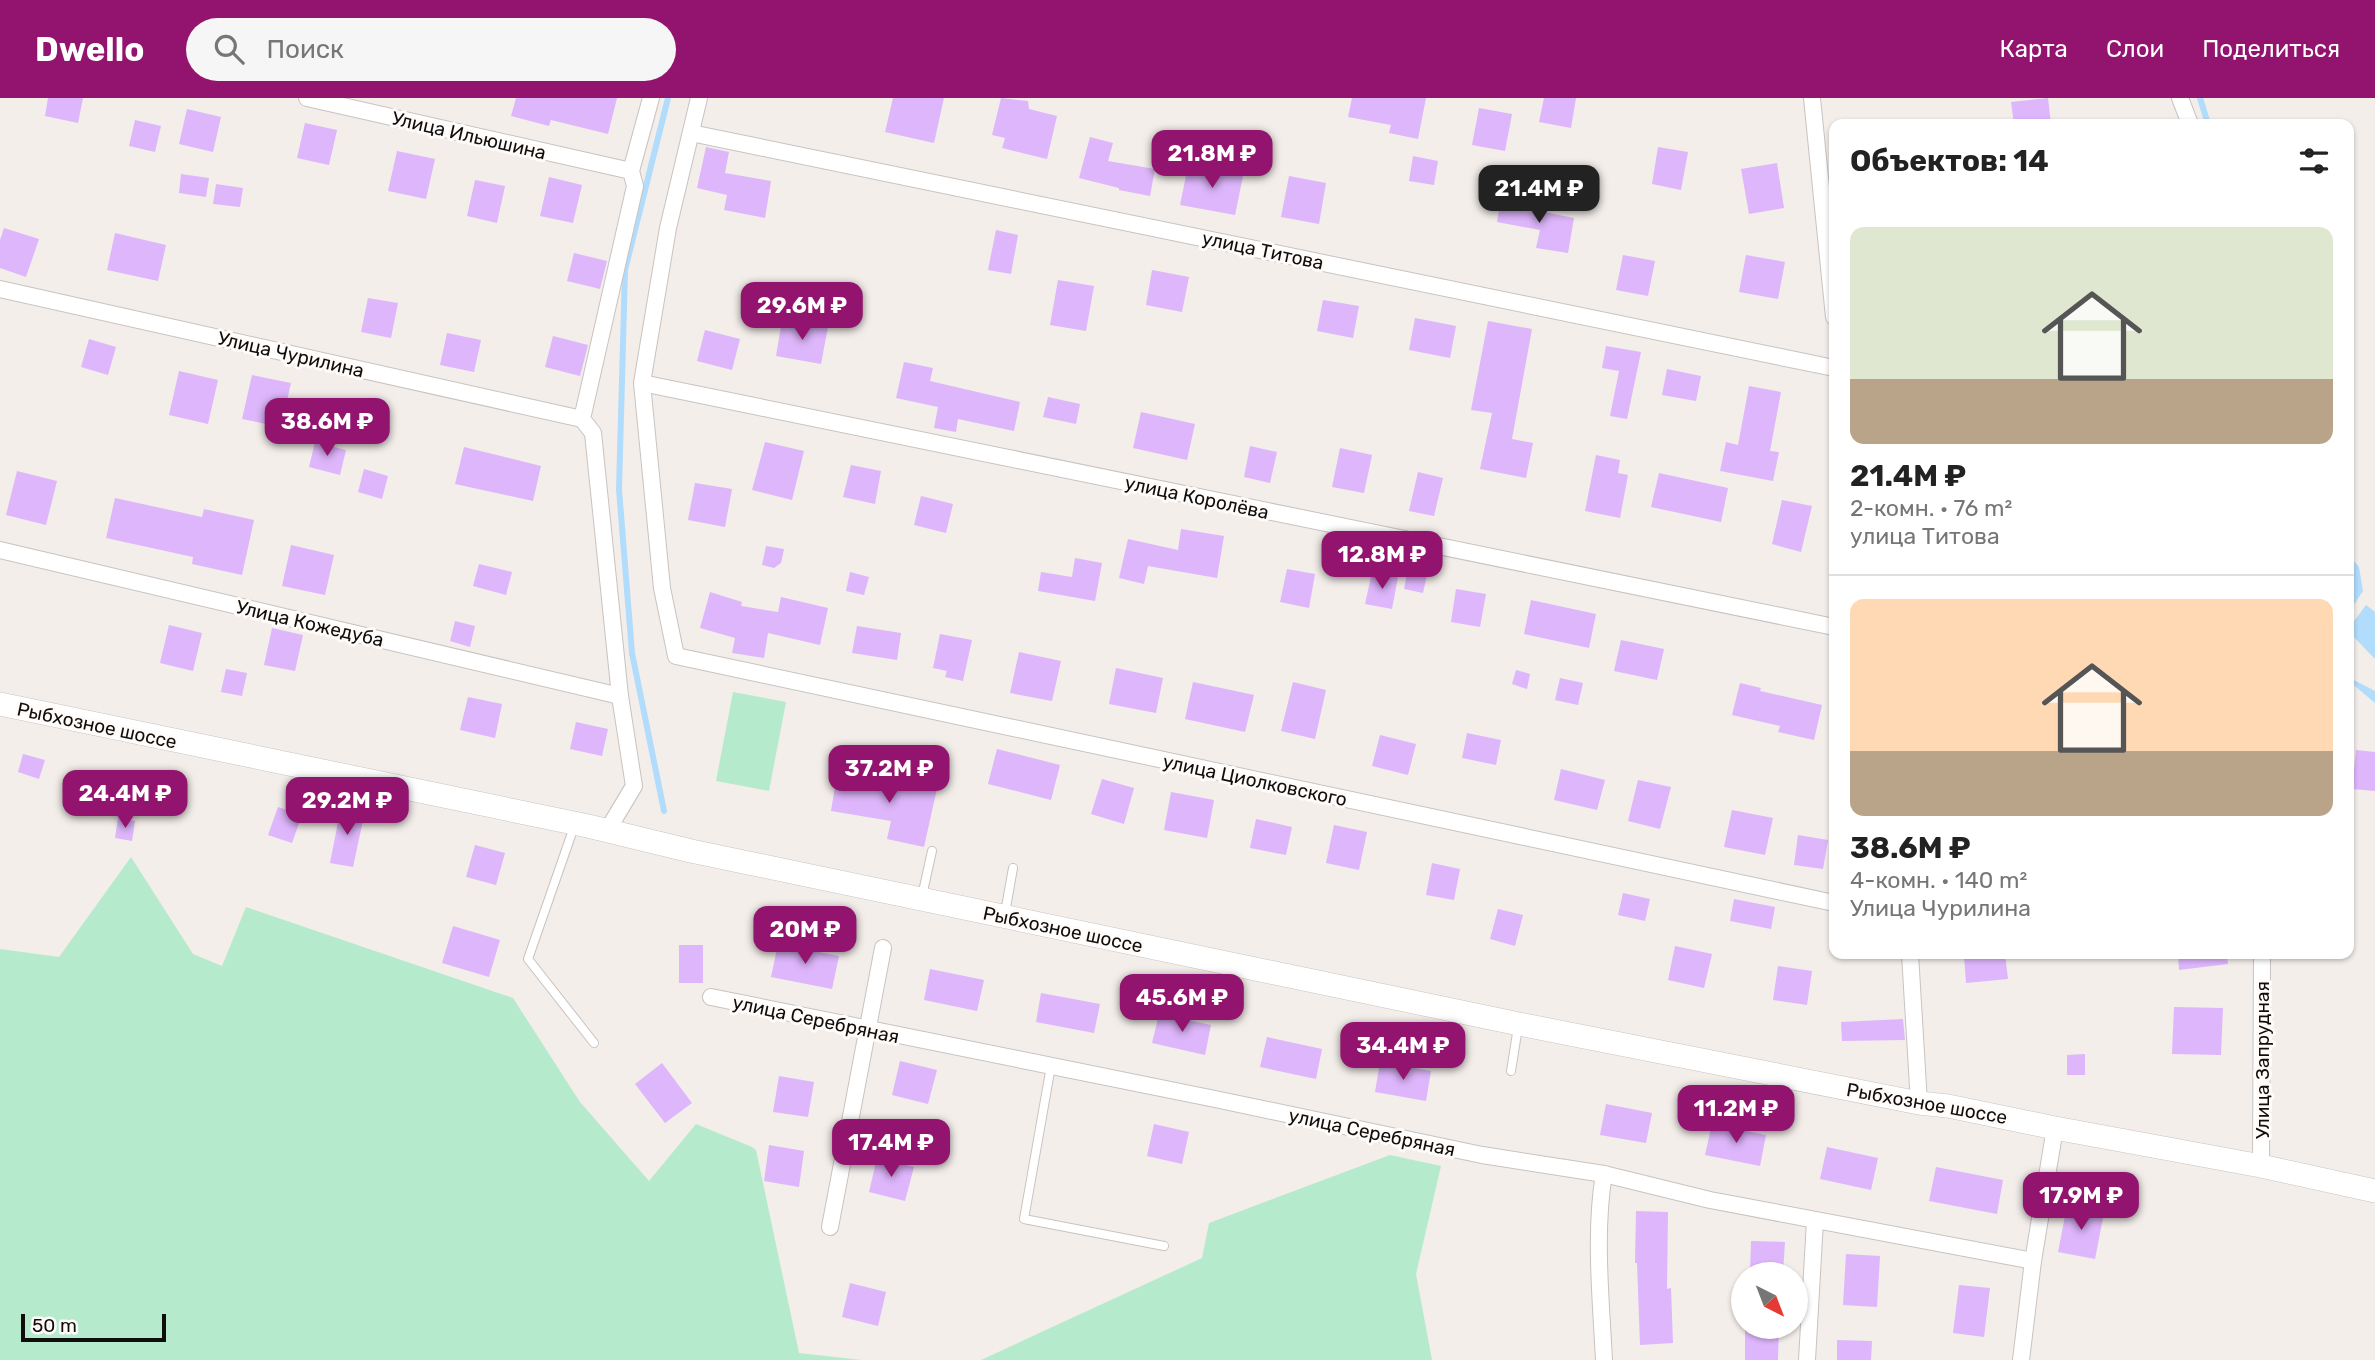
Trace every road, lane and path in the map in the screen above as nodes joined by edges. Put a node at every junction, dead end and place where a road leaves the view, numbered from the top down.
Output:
1 (307, 98) edge
2 (651, 98) edge
3 (699, 98) edge
4 (2180, 98) edge
5 (1809, 99) edge
6 (2188, 119) edge
7 (691, 133) junction
8 (631, 172) junction
9 (1829, 273) edge
10 (0, 289) edge
11 (1829, 367) edge
12 (642, 383) junction
13 (582, 419) junction
14 (0, 550) edge
15 (1829, 626) edge
16 (620, 696) junction
17 (0, 704) edge
18 (575, 824) junction
19 (607, 831) junction
20 (932, 851) dead end
21 (1013, 868) dead end
22 (921, 899) junction
23 (1829, 902) edge
24 (1004, 917) junction
25 (883, 948) dead end
26 (1910, 959) edge
27 (2262, 959) edge
28 (711, 997) dead end
29 (1519, 1024) junction
30 (867, 1030) junction
31 (594, 1043) dead end
32 (1051, 1066) junction
33 (1511, 1071) dead end
34 (1919, 1102) junction
35 (2055, 1128) junction
36 (2261, 1166) junction
37 (1604, 1174) junction
38 (2375, 1191) edge
39 (1815, 1221) junction
40 (830, 1227) dead end
41 (1164, 1246) dead end
42 (2033, 1261) junction
43 (1604, 1360) edge
44 (1807, 1360) edge
45 (2021, 1360) edge

1 - 8 street, Улица Ильюшина
2 - 8 street
3 - 7 street
4 - 6 street
5 - 9 street
7 - 11 street, улица Титова
7 - 12 street
8 - 13 street
10 - 13 street, Улица Чурилина
12 - 15 street, улица Королёва
12 - 23 street, улица Циолковского
13 - 16 street
14 - 16 street, Улица Кожедуба
16 - 19 street
17 - 18 street, Рыбхозное шоссе
18 - 19 street, Рыбхозное шоссе
18 - 31 lane
19 - 22 street, Рыбхозное шоссе
20 - 22 lane
21 - 24 lane
22 - 24 street, Рыбхозное шоссе
24 - 29 street, Рыбхозное шоссе
25 - 30 street
26 - 34 street
27 - 36 street, Улица Запрудная
28 - 30 street, улица Серебряная
29 - 33 lane
29 - 34 street, Рыбхозное шоссе
30 - 32 street, улица Серебряная
30 - 40 street
32 - 37 street, улица Серебряная
32 - 41 lane
34 - 35 street, Рыбхозное шоссе
35 - 36 street, Рыбхозное шоссе
35 - 42 street
36 - 38 street, Рыбхозное шоссе
37 - 39 street, улица Серебряная
37 - 43 street
39 - 42 street, улица Серебряная
39 - 44 street
42 - 45 street

